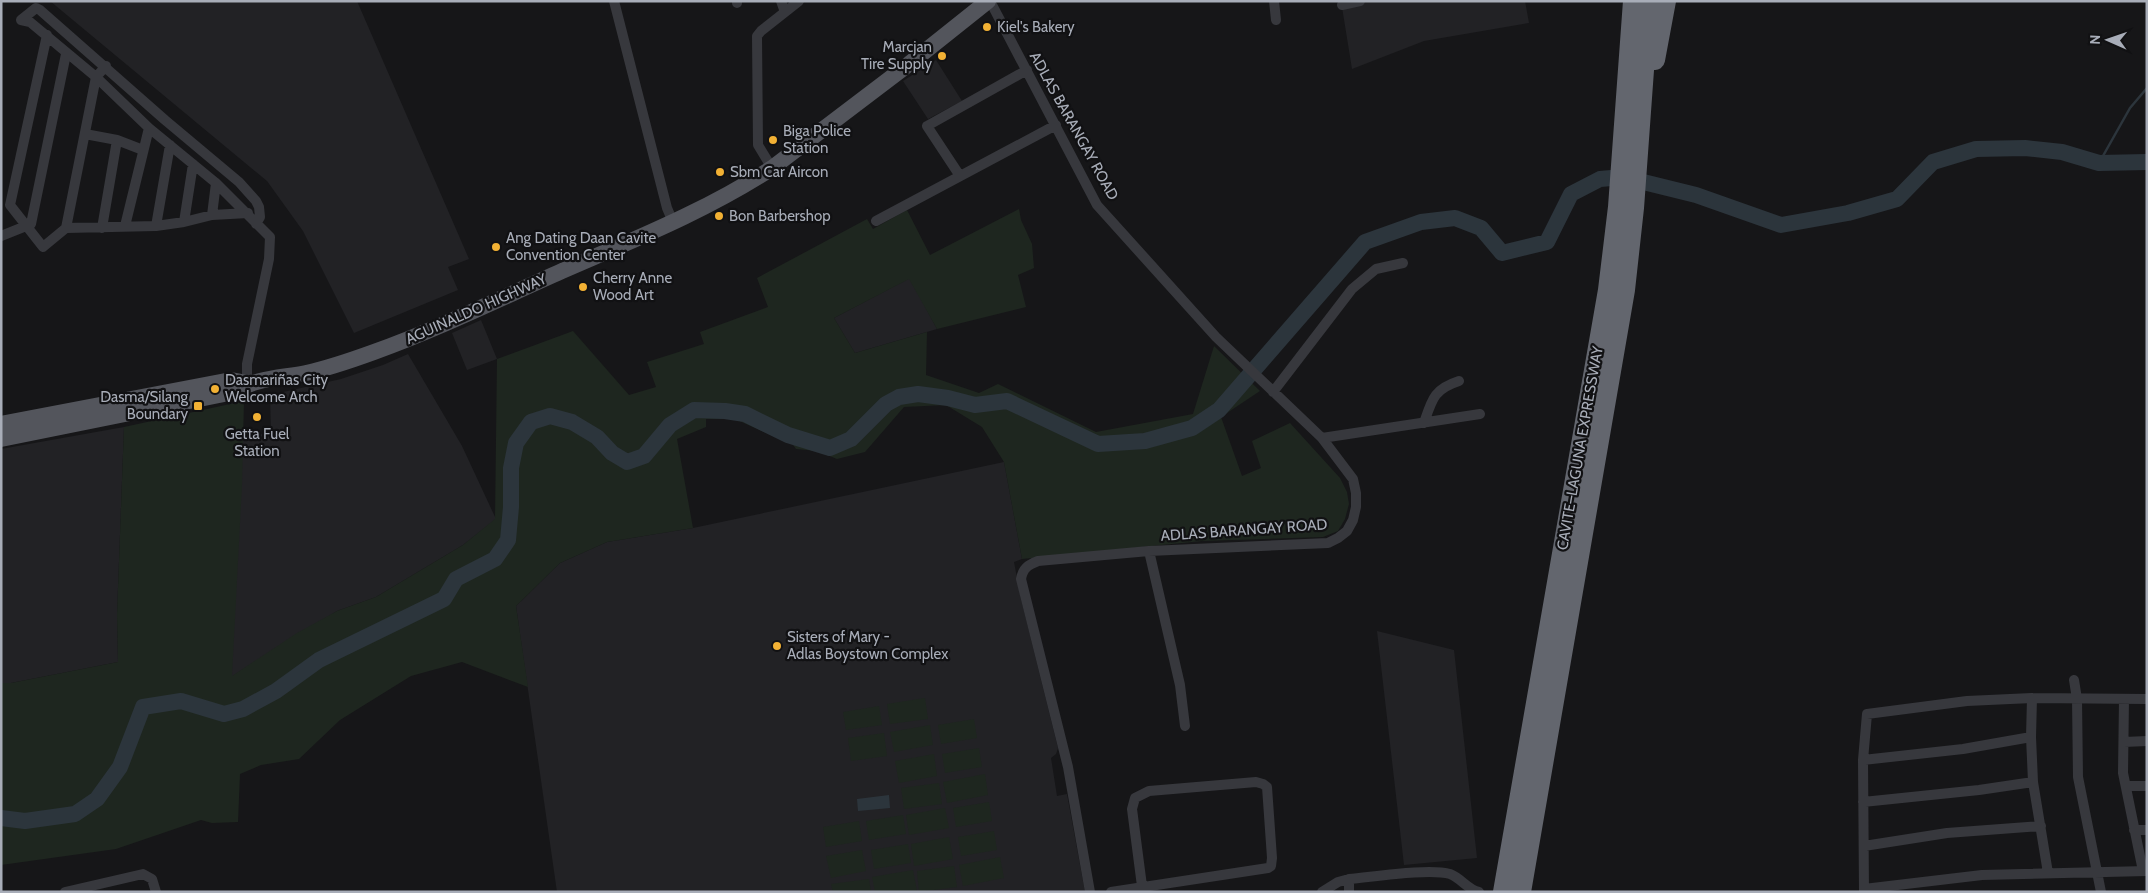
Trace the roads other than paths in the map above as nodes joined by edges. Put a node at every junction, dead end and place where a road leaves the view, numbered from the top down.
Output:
1 (614, 1) edge
2 (781, 1) edge
3 (799, 1) edge
4 (989, 1) edge
5 (1274, 1) edge
6 (1360, 1) edge
7 (1632, 1) edge
8 (1648, 1) edge
9 (1666, 1) edge
10 (1342, 4) dead end
11 (785, 12) junction
12 (1276, 20) dead end
13 (47, 35) junction
14 (66, 54) junction
15 (106, 66) junction
16 (1027, 70) junction
17 (96, 77) junction
18 (1056, 125) junction
19 (149, 128) junction
20 (85, 134) junction
21 (117, 140) junction
22 (170, 145) junction
23 (143, 150) junction
24 (1629, 159) junction
25 (193, 164) junction
26 (772, 168) junction
27 (960, 176) junction
28 (216, 183) junction
29 (1626, 207) junction
30 (248, 213) junction
31 (212, 215) junction
32 (876, 221) dead end
33 (184, 222) junction
34 (673, 222) junction
35 (256, 224) junction
36 (125, 226) junction
37 (156, 226) junction
38 (26, 227) junction
39 (66, 228) junction
40 (102, 228) junction
41 (1, 236) edge
42 (1403, 263) dead end
43 (1460, 381) dead end
44 (246, 384) junction
45 (1273, 392) junction
46 (1480, 414) dead end
47 (1424, 423) junction
48 (1, 424) edge
49 (1322, 438) junction
50 (1, 439) edge
51 (1149, 551) junction
52 (2074, 680) dead end
53 (2032, 698) junction
54 (2147, 698) edge
55 (2078, 699) junction
56 (2124, 699) junction
57 (1185, 726) dead end
58 (2031, 737) junction
59 (2147, 741) edge
60 (2124, 742) junction
61 (1864, 760) junction
62 (2033, 782) junction
63 (2126, 786) junction
64 (2147, 786) edge
65 (1863, 802) junction
66 (2041, 826) junction
67 (2134, 830) junction
68 (2147, 830) edge
69 (1864, 846) junction
70 (2145, 871) edge
71 (2097, 872) junction
72 (2048, 873) junction
73 (1349, 880) junction
74 (1142, 886) junction
75 (1864, 890) edge
76 (65, 892) edge
77 (156, 892) edge
78 (1090, 892) edge
79 (1111, 892) edge
80 (1322, 892) edge
81 (1349, 892) edge
82 (1479, 892) edge
83 (1504, 892) edge
84 (1521, 892) edge
85 (2101, 892) edge

1 - 34 street
2 - 11 street
3 - 11 street
4 - 16 street, ADLAS BARANGAY ROAD
4 - 26 main road, AGUINALDO HIGHWAY
5 - 12 street
6 - 10 street
7 - 24 highway, CAVITE–LAGUNA EXPRESSWAY
8 - 24 highway, CAVITE–LAGUNA EXPRESSWAY
9 - 24 highway
11 - 26 street
13 - 14 street
13 - 15 street
13 - 38 street
14 - 17 street
14 - 38 street
15 - 17 street
15 - 35 street
16 - 18 street, ADLAS BARANGAY ROAD
16 - 27 street
17 - 19 street
17 - 20 street
18 - 27 street
18 - 45 street, ADLAS BARANGAY ROAD
19 - 22 street
19 - 23 street
20 - 21 street
20 - 39 street
21 - 23 street
21 - 40 street
22 - 25 street
22 - 37 street
23 - 36 street
24 - 29 highway, CAVITE–LAGUNA EXPRESSWAY
25 - 28 street
25 - 33 street
26 - 34 main road, AGUINALDO HIGHWAY
27 - 32 street
28 - 30 street
28 - 31 street
29 - 83 highway, CAVITE–LAGUNA EXPRESSWAY
29 - 84 highway, CAVITE–LAGUNA EXPRESSWAY
30 - 31 street
30 - 35 street
31 - 33 street
33 - 37 street
34 - 44 main road, AGUINALDO HIGHWAY
35 - 44 street
36 - 37 street
36 - 40 street
38 - 39 street
38 - 41 street
39 - 40 street
42 - 45 street
43 - 47 street
44 - 48 main road, AGUINALDO HIGHWAY
44 - 50 main road, AGUINALDO HIGHWAY
45 - 49 street, ADLAS BARANGAY ROAD
46 - 47 street
47 - 49 street
49 - 51 street, ADLAS BARANGAY ROAD
51 - 57 street
51 - 78 street, ADLAS BARANGAY ROAD
52 - 55 street
53 - 55 street
53 - 58 street
53 - 61 street
54 - 56 street
55 - 56 street
55 - 71 street
56 - 60 street
58 - 61 street
58 - 62 street
59 - 60 street
60 - 63 street
61 - 65 street
62 - 65 street
62 - 66 street
63 - 64 street
63 - 67 street
65 - 69 street
66 - 69 street
66 - 72 street
67 - 68 street
67 - 70 street
69 - 75 street
70 - 71 street
71 - 72 street
71 - 85 street
72 - 75 street
73 - 80 street
73 - 81 street
73 - 82 street
74 - 74 street
74 - 79 street
76 - 77 street

